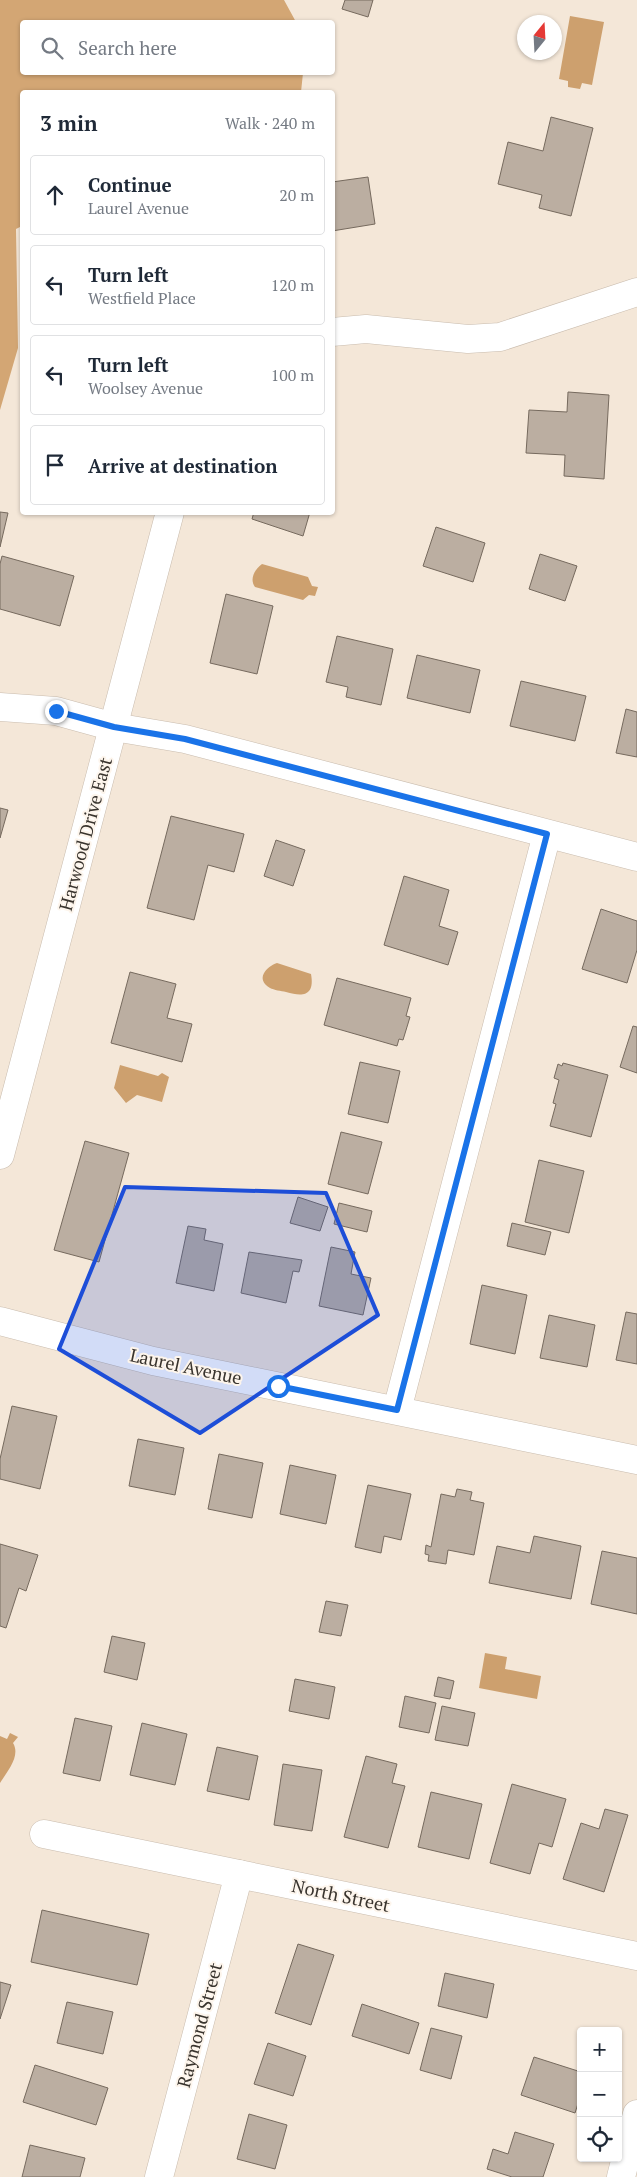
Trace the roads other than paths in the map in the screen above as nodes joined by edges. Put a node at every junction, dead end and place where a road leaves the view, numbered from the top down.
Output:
1 (637, 292) edge
2 (335, 332) edge
3 (169, 515) edge
4 (0, 707) edge
5 (114, 727) junction
6 (547, 834) junction
7 (637, 856) edge
8 (0, 1155) edge
9 (0, 1321) edge
10 (397, 1410) junction
11 (637, 1460) edge
12 (44, 1834) dead end
13 (239, 1874) junction
14 (637, 1956) edge
15 (637, 2114) edge
16 (159, 2177) edge
17 (621, 2177) edge

1 - 2 street
3 - 5 street, Harwood Drive East
4 - 5 street
5 - 6 street
5 - 8 street, Harwood Drive East
6 - 7 street
6 - 10 street
9 - 10 street, Laurel Avenue
10 - 11 street, Laurel Avenue
12 - 13 street, North Street
13 - 14 street, North Street
13 - 16 street, Raymond Street
15 - 17 street

